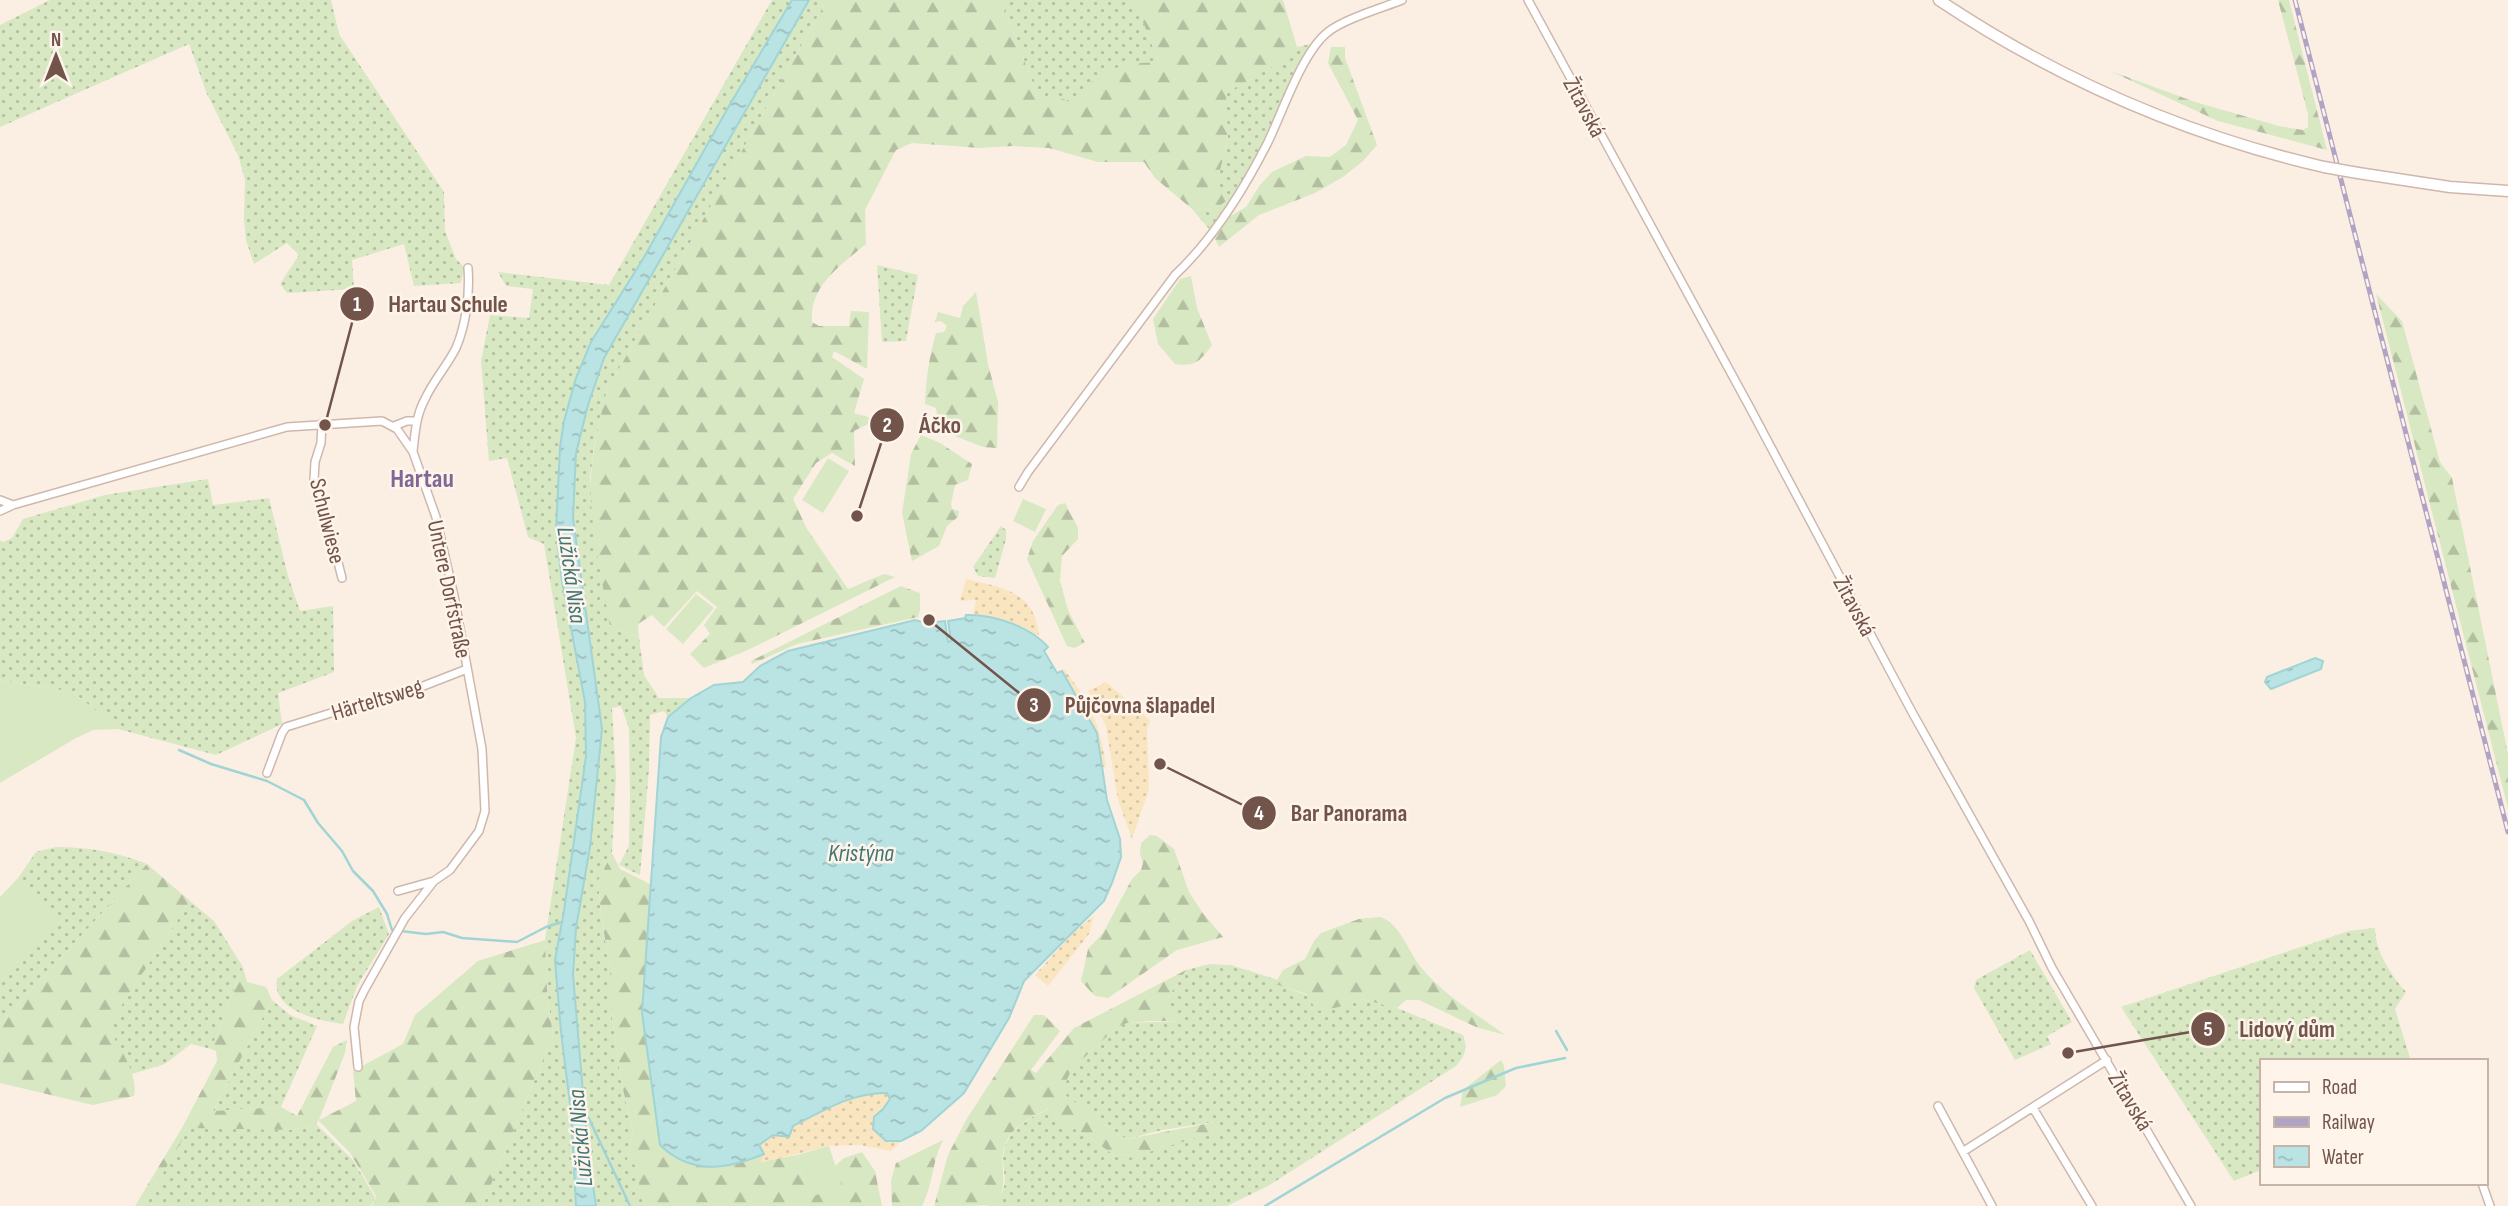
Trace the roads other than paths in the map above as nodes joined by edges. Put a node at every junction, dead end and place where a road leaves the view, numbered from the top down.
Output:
1 (1402, 0) edge
2 (1528, 0) edge
3 (1939, 0) edge
4 (2508, 191) edge
5 (468, 268) dead end
6 (417, 421) junction
7 (322, 423) junction
8 (394, 426) junction
9 (413, 452) junction
10 (1019, 486) dead end
11 (0, 500) edge
12 (13, 505) junction
13 (0, 511) edge
14 (342, 578) dead end
15 (467, 669) junction
16 (267, 773) dead end
17 (434, 881) junction
18 (398, 891) dead end
19 (2107, 1060) junction
20 (358, 1067) dead end
21 (1938, 1106) dead end
22 (2033, 1108) junction
23 (1964, 1152) junction
24 (2483, 1185) edge
25 (1992, 1206) edge
26 (2092, 1206) edge
27 (2191, 1206) edge
28 (2490, 1206) edge

1 - 10 street
2 - 19 street, Žitavská
3 - 4 main road, bridge
5 - 6 street
6 - 8 street
6 - 9 street
7 - 8 street
7 - 12 street
7 - 14 street, Schulwiese
8 - 9 street, Untere Dorfstraße
9 - 15 street, Untere Dorfstraße
11 - 12 street
12 - 13 street
15 - 16 street, Härteltsweg
15 - 17 street, Untere Dorfstraße
17 - 18 street
17 - 20 street, Untere Dorfstraße
19 - 22 street
19 - 27 street, Žitavská
21 - 23 street
22 - 23 street
22 - 26 street
23 - 25 street
24 - 28 street

